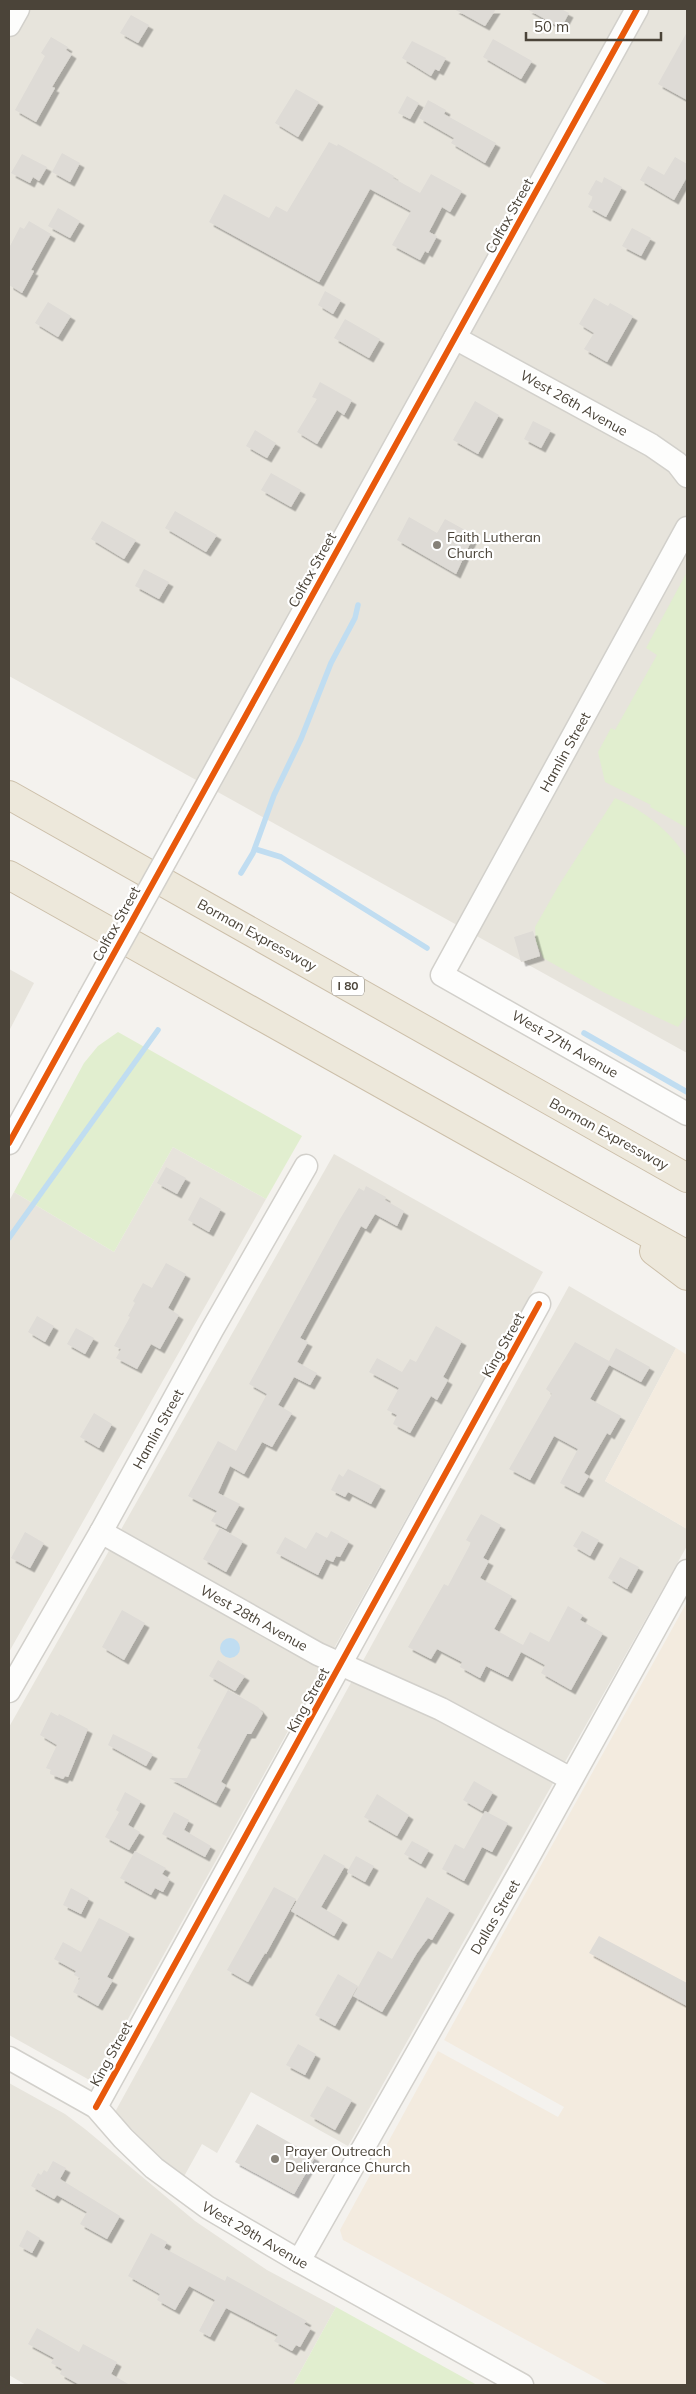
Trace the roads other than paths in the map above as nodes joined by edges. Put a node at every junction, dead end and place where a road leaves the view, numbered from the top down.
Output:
1 (18, 9) edge
2 (638, 9) edge
3 (9, 25) edge
4 (455, 338) junction
5 (687, 476) edge
6 (687, 528) edge
7 (9, 795) edge
8 (9, 874) edge
9 (442, 975) joint
10 (687, 1114) edge
11 (9, 1143) edge
12 (306, 1166) dead end
13 (687, 1178) edge
14 (575, 1192) junction
15 (687, 1255) edge
16 (687, 1276) edge
17 (539, 1304) dead end
18 (101, 1532) junction
19 (687, 1571) edge
20 (341, 1665) junction
21 (9, 1691) edge
22 (571, 1779) junction
23 (9, 2058) edge
24 (96, 2107) junction
25 (299, 2261) junction
26 (522, 2385) edge

1 - 3 street
2 - 4 street, Colfax Street
4 - 5 street, West 26th Avenue
4 - 11 street, Colfax Street, bridge
6 - 9 street, Hamlin Street
7 - 13 highway, Borman Expressway / I 80
8 - 14 highway
9 - 10 street, West 27th Avenue
12 - 18 street, Hamlin Street
14 - 15 highway
14 - 16 highway
17 - 20 street, King Street
18 - 20 street, West 28th Avenue
18 - 21 street, Hamlin Street
19 - 22 street, Dallas Street
20 - 22 street, West 28th Avenue
20 - 24 street, King Street
22 - 25 street, Dallas Street
23 - 24 street, West 29th Avenue
24 - 25 street, West 29th Avenue
25 - 26 street, West 29th Avenue

